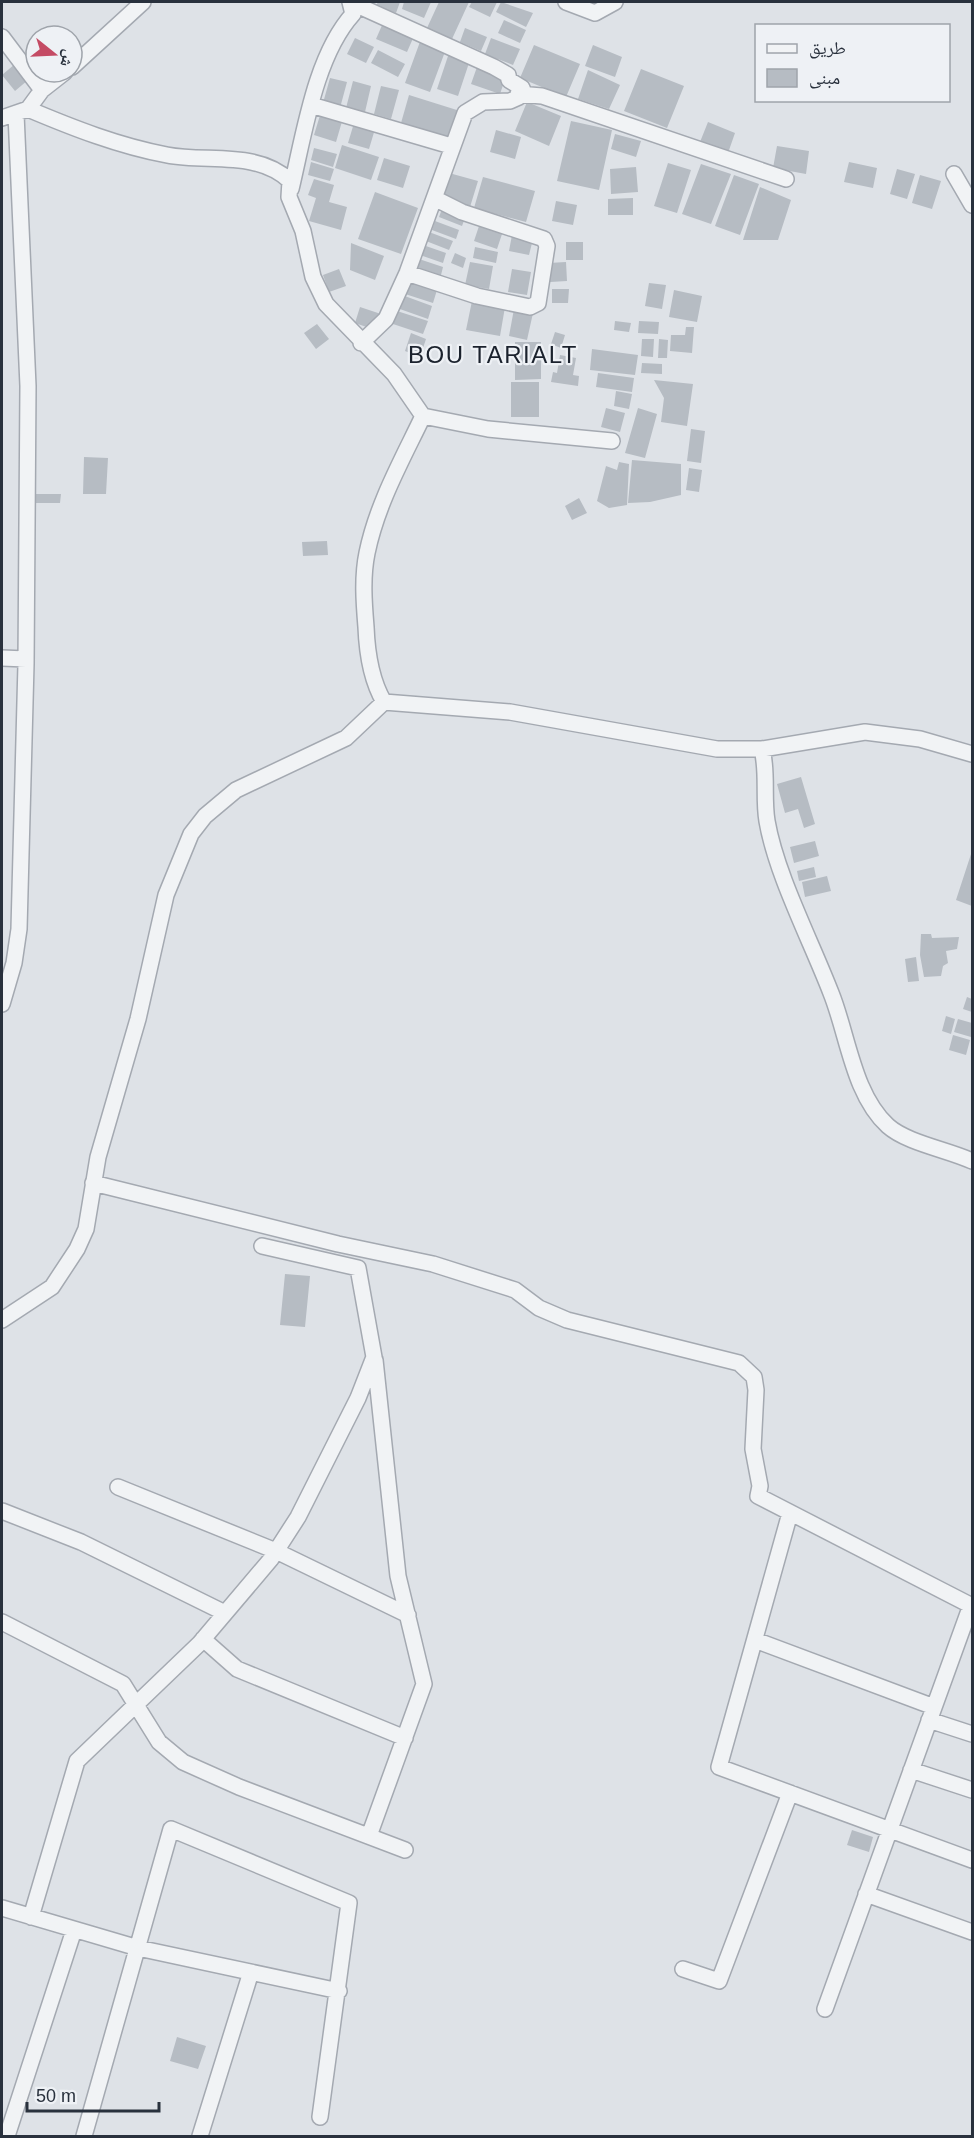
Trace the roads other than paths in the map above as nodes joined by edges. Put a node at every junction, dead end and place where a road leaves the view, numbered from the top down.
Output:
1 (143, 2) edge
2 (350, 2) edge
3 (566, 2) edge
4 (615, 2) edge
5 (2, 37) edge
6 (84, 56) edge
7 (50, 84) edge
8 (42, 90) junction
9 (519, 94) junction
10 (311, 105) junction
11 (15, 114) edge
12 (451, 146) junction
13 (954, 174) dead end
14 (786, 179) dead end
15 (289, 197) junction
16 (436, 199) junction
17 (972, 205) edge
18 (407, 273) junction
19 (361, 343) junction
20 (423, 416) junction
21 (612, 441) dead end
22 (2, 658) edge
23 (26, 659) junction
24 (384, 702) junction
25 (762, 748) junction
26 (972, 754) edge
27 (2, 1004) edge
28 (972, 1161) edge
29 (93, 1183) junction
30 (262, 1246) dead end
31 (2, 1320) edge
32 (374, 1357) junction
33 (118, 1487) dead end
34 (2, 1511) edge
35 (790, 1513) junction
36 (276, 1551) junction
37 (972, 1605) edge
38 (225, 1613) junction
39 (408, 1615) junction
40 (2, 1622) edge
41 (203, 1639) junction
42 (755, 1640) junction
43 (136, 1704) junction
44 (931, 1713) junction
45 (972, 1734) edge
46 (405, 1738) junction
47 (911, 1770) junction
48 (972, 1790) edge
49 (790, 1793) junction
50 (890, 1830) junction
51 (369, 1836) junction
52 (405, 1850) dead end
53 (972, 1860) edge
54 (866, 1894) junction
55 (2, 1908) edge
56 (31, 1917) junction
57 (74, 1930) junction
58 (972, 1932) edge
59 (138, 1948) junction
60 (683, 1969) dead end
61 (251, 1972) junction
62 (339, 1991) junction
63 (825, 2009) dead end
64 (320, 2117) dead end
65 (7, 2136) edge
66 (84, 2136) edge
67 (200, 2136) edge

1 - 6 street
2 - 9 street
2 - 10 street
3 - 4 street
5 - 8 street
7 - 8 street
8 - 11 street
9 - 12 street
9 - 14 street
10 - 12 street
10 - 15 street
11 - 15 street
11 - 23 street
12 - 16 street
13 - 17 street
15 - 19 street
16 - 18 street
16 - 18 street
18 - 19 street
19 - 20 street
20 - 21 street
20 - 24 street
22 - 23 street
23 - 27 street
24 - 25 street
24 - 29 street
25 - 26 street
25 - 28 street
29 - 31 street
29 - 35 street
30 - 32 street
32 - 36 street
32 - 39 street
33 - 36 street
34 - 38 street
35 - 37 street
35 - 42 street
36 - 38 street
36 - 39 street
37 - 44 street
38 - 41 street
39 - 46 street
40 - 43 street
41 - 43 street
41 - 46 street
42 - 44 street
42 - 49 street
43 - 51 street
43 - 56 street
44 - 45 street
44 - 47 street
46 - 51 street
47 - 48 street
47 - 50 street
49 - 50 street
49 - 60 street
50 - 53 street
50 - 54 street
51 - 52 street
54 - 58 street
54 - 63 street
55 - 56 street
56 - 57 street
57 - 59 street
57 - 65 street
59 - 61 street
59 - 62 street
59 - 66 street
61 - 62 street
61 - 67 street
62 - 64 street

